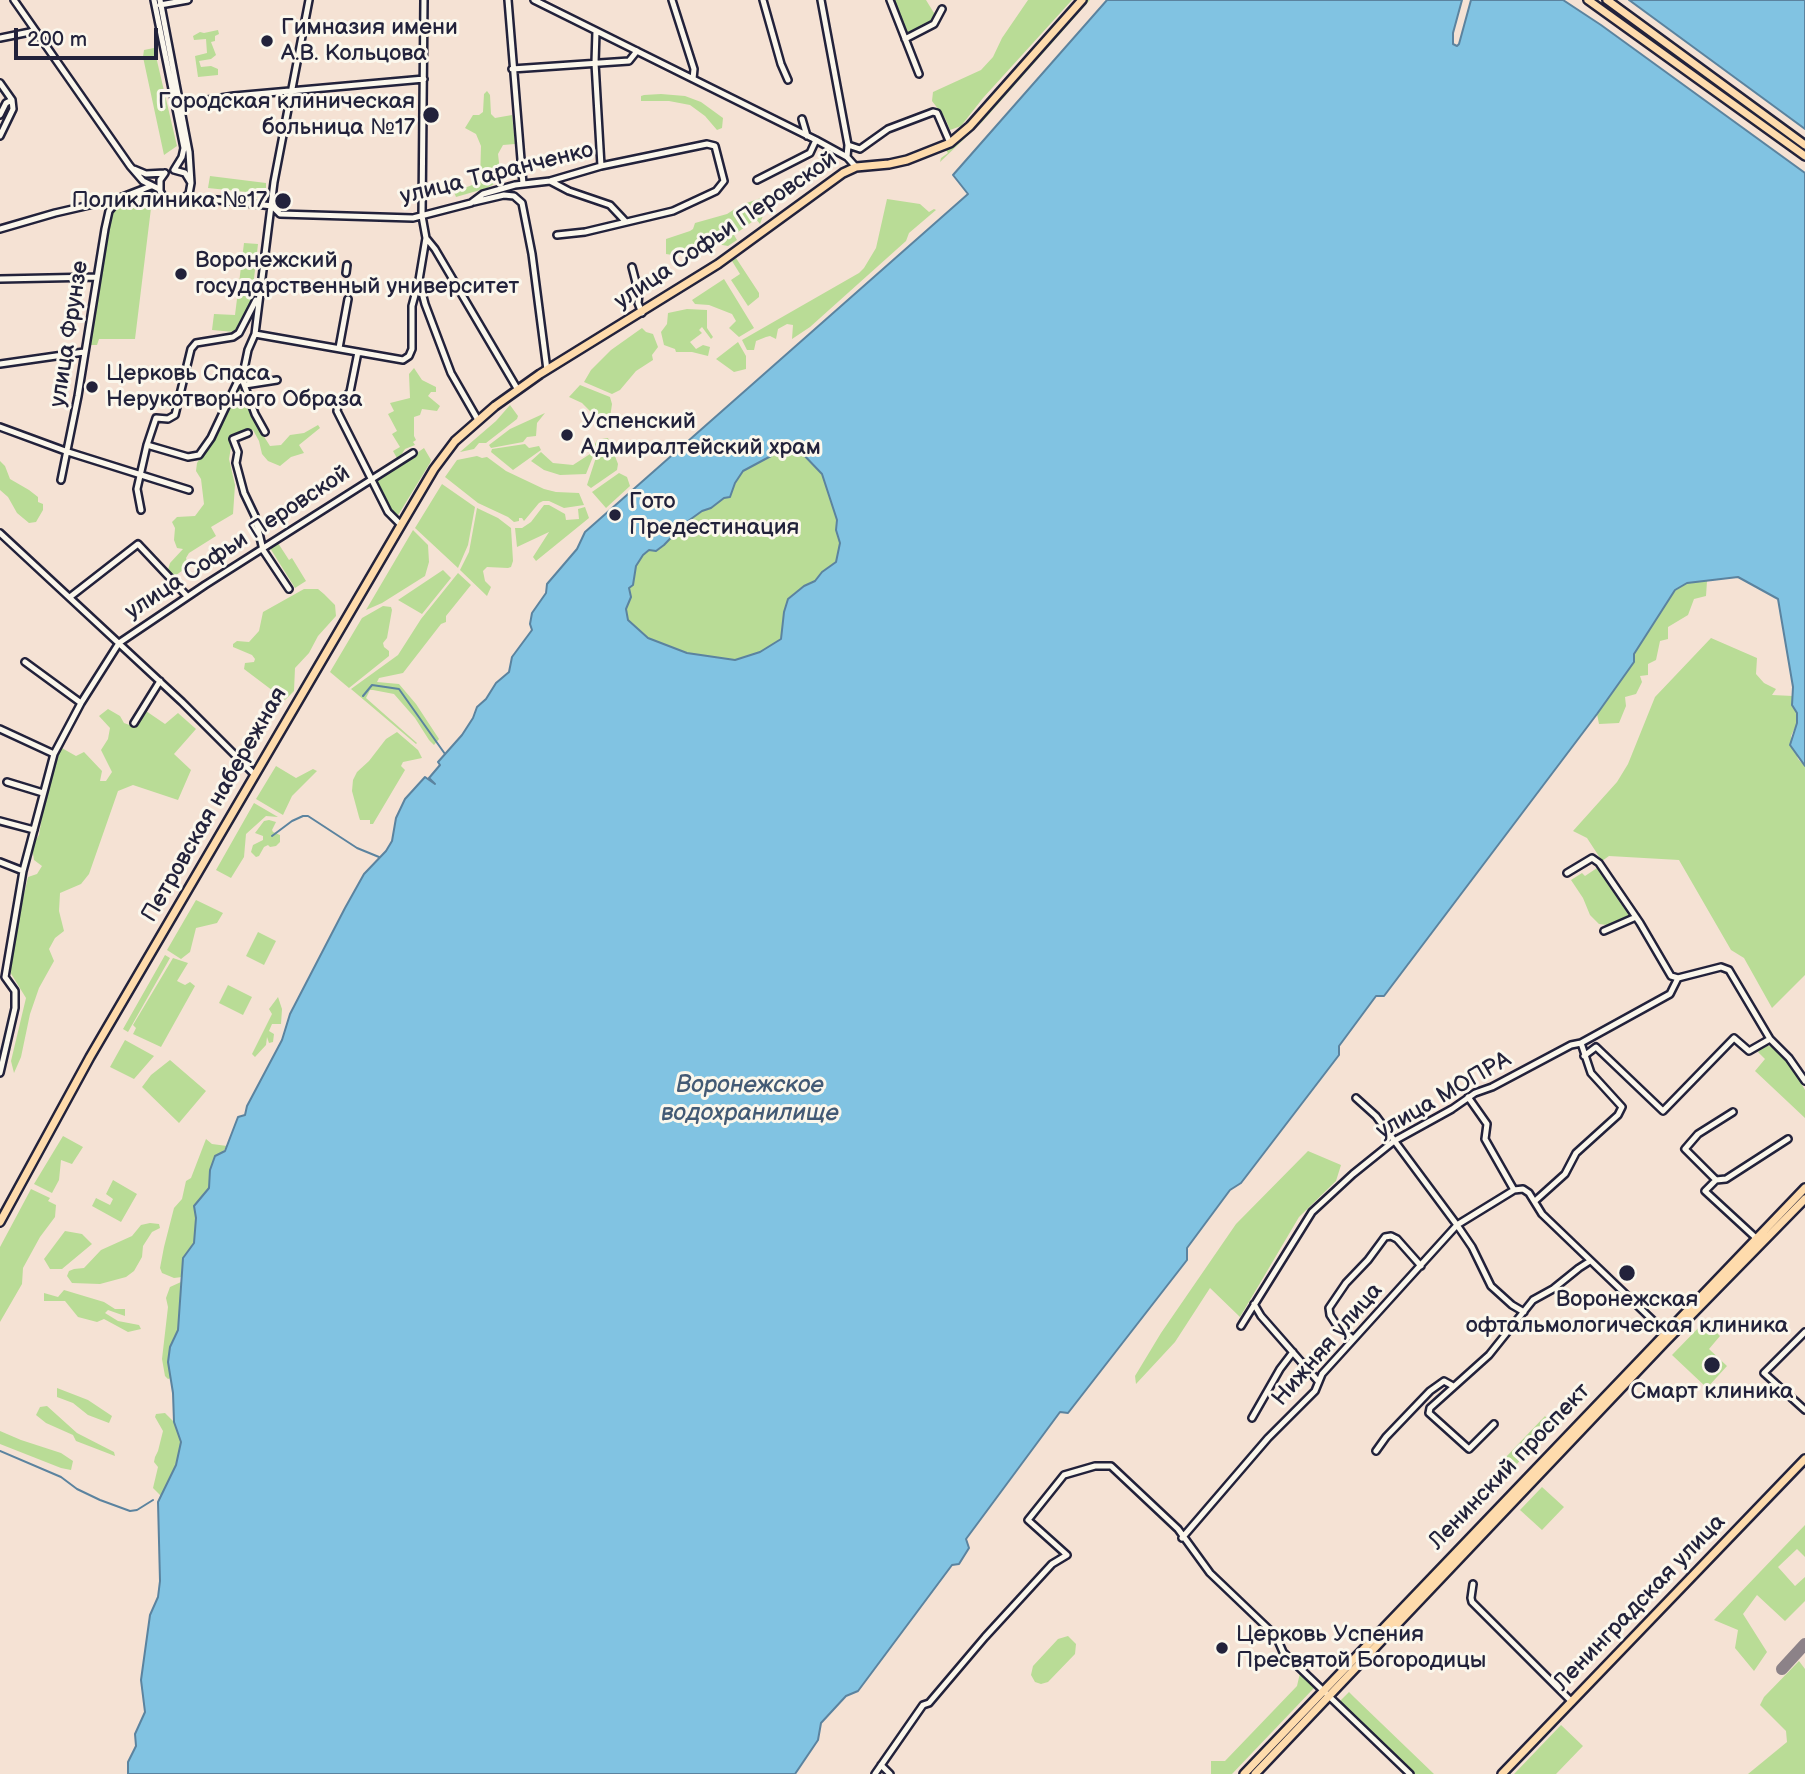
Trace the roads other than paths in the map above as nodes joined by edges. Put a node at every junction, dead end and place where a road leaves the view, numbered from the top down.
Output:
1 (14, 0) edge
2 (188, 0) edge
3 (309, 0) edge
4 (424, 0) edge
5 (508, 0) edge
6 (534, 0) edge
7 (672, 0) edge
8 (762, 0) edge
9 (821, 0) edge
10 (890, 0) edge
11 (1082, 0) edge
12 (1588, 0) edge
13 (1607, 0) edge
14 (158, 3) edge
15 (942, 9) dead end
16 (596, 31) junction
17 (34, 32) junction
18 (0, 38) edge
19 (905, 39) junction
20 (637, 51) junction
21 (595, 63) junction
22 (512, 69) junction
23 (919, 74) dead end
24 (424, 79) junction
25 (693, 79) junction
26 (788, 80) dead end
27 (0, 83) edge
28 (292, 91) junction
29 (12, 100) junction
30 (178, 105) junction
31 (0, 115) edge
32 (802, 119) dead end
33 (0, 136) edge
34 (807, 136) junction
35 (816, 140) junction
36 (950, 143) junction
37 (848, 145) junction
38 (1805, 145) edge
39 (1805, 156) edge
40 (847, 157) junction
41 (130, 166) junction
42 (601, 166) junction
43 (856, 167) junction
44 (174, 170) junction
45 (165, 173) junction
46 (139, 177) junction
47 (160, 180) junction
48 (757, 180) dead end
49 (550, 181) junction
50 (191, 184) junction
51 (523, 184) junction
52 (151, 186) junction
53 (159, 189) junction
54 (137, 193) junction
55 (120, 198) junction
56 (203, 199) junction
57 (168, 200) junction
58 (176, 202) junction
59 (471, 203) junction
60 (272, 206) junction
61 (422, 216) junction
62 (625, 221) junction
63 (0, 229) edge
64 (557, 235) dead end
65 (426, 238) junction
66 (347, 265) dead end
67 (632, 267) dead end
68 (346, 273) dead end
69 (97, 277) junction
70 (0, 279) edge
71 (419, 280) junction
72 (261, 291) junction
73 (348, 299) dead end
74 (642, 313) junction
75 (255, 334) junction
76 (339, 348) junction
77 (84, 352) junction
78 (358, 352) junction
79 (0, 364) edge
80 (547, 370) junction
81 (277, 380) dead end
82 (244, 382) junction
83 (518, 390) junction
84 (478, 420) junction
85 (0, 427) edge
86 (265, 432) dead end
87 (248, 433) dead end
88 (147, 445) junction
89 (68, 452) junction
90 (413, 453) dead end
91 (139, 475) junction
92 (61, 480) dead end
93 (373, 480) junction
94 (189, 490) dead end
95 (141, 510) dead end
96 (401, 525) junction
97 (0, 533) edge
98 (263, 550) junction
99 (289, 589) dead end
100 (187, 596) junction
101 (70, 597) junction
102 (119, 643) junction
103 (25, 662) dead end
104 (160, 681) junction
105 (81, 703) junction
106 (134, 723) dead end
107 (0, 729) edge
108 (54, 754) junction
109 (255, 775) junction
110 (7, 782) dead end
111 (43, 793) junction
112 (0, 821) edge
113 (34, 830) junction
114 (0, 862) edge
115 (23, 871) junction
116 (1567, 873) dead end
117 (1636, 917) junction
118 (1604, 931) dead end
119 (2, 977) edge
120 (1678, 978) junction
121 (1770, 1039) junction
122 (1581, 1043) junction
123 (1584, 1056) junction
124 (0, 1073) edge
125 (1805, 1081) edge
126 (1468, 1097) junction
127 (1356, 1098) dead end
128 (1733, 1112) dead end
129 (1788, 1139) dead end
130 (1394, 1141) junction
131 (1716, 1180) junction
132 (1805, 1188) edge
133 (1514, 1190) junction
134 (1805, 1199) edge
135 (1535, 1200) junction
136 (0, 1222) edge
137 (1457, 1225) junction
138 (1756, 1238) junction
139 (1590, 1261) junction
140 (1421, 1266) junction
141 (1254, 1304) junction
142 (1524, 1312) junction
143 (1241, 1326) dead end
144 (1665, 1332) junction
145 (1805, 1332) edge
146 (1353, 1339) junction
147 (1293, 1352) junction
148 (1318, 1381) junction
149 (1453, 1386) junction
150 (1805, 1410) edge
151 (1252, 1418) dead end
152 (1494, 1424) dead end
153 (1376, 1451) dead end
154 (1805, 1459) edge
155 (1182, 1538) junction
156 (1473, 1584) dead end
157 (1327, 1692) junction
158 (1572, 1702) junction
159 (881, 1765) junction
160 (875, 1774) edge
161 (890, 1774) edge
162 (1244, 1774) edge
163 (1255, 1774) edge
164 (1410, 1774) edge
165 (1502, 1774) edge

1 - 17 street
2 - 14 street
3 - 28 street
4 - 24 street
5 - 22 street
6 - 16 street
7 - 25 street
8 - 26 street
9 - 37 street
10 - 19 street
11 - 36 main road, улица Софьи Перовской
12 - 39 main road
13 - 38 main road
14 - 30 street
15 - 19 street
16 - 20 street
16 - 21 street
17 - 18 street
17 - 41 street
19 - 23 street
20 - 21 street
20 - 25 street
21 - 22 street
21 - 42 street
22 - 51 street
24 - 28 street
24 - 61 street
25 - 34 street
27 - 29 street
28 - 30 street
28 - 60 street
29 - 31 street
29 - 33 street
30 - 44 street
30 - 50 street
32 - 34 street
34 - 35 street
35 - 40 street
35 - 48 street
36 - 37 street
36 - 43 main road, улица Софьи Перовской
37 - 40 street
40 - 43 street
41 - 45 street
41 - 46 street
42 - 49 street, улица Таранченко
42 - 62 street, улица Таранченко
43 - 74 main road, улица Софьи Перовской
44 - 45 street
44 - 50 street
45 - 47 street
46 - 52 street
46 - 54 street
47 - 52 street
47 - 53 street
49 - 51 street, улица Таранченко
49 - 62 street
50 - 56 street
50 - 58 street
51 - 59 street, улица Таранченко
52 - 53 street
52 - 54 street
53 - 57 street
54 - 55 street
54 - 57 street
55 - 63 street
55 - 69 street, улица Фрунзе
56 - 58 street, улица Таранченко
56 - 60 street, улица Таранченко
57 - 58 street
59 - 61 street, улица Таранченко
59 - 80 street
60 - 61 street, улица Таранченко
60 - 72 street
61 - 65 street
62 - 64 street
65 - 71 street
65 - 83 street
66 - 68 street
67 - 74 street
69 - 70 street
69 - 77 street, улица Фрунзе
71 - 78 street
71 - 84 street
72 - 75 street
72 - 88 street
73 - 76 street
74 - 80 main road, улица Софьи Перовской
75 - 76 street
75 - 82 street
76 - 78 street
77 - 79 street
77 - 89 street, улица Фрунзе
78 - 93 street
80 - 83 main road, улица Софьи Перовской
81 - 82 street
82 - 86 street
82 - 88 street
83 - 84 main road, улица Софьи Перовской
84 - 96 main road, Петровская набережная
85 - 89 street
87 - 98 street
88 - 91 street
89 - 91 street
89 - 92 street, улица Фрунзе
90 - 93 street, улица Софьи Перовской
91 - 94 street
91 - 95 street
93 - 96 street
93 - 98 street, улица Софьи Перовской
96 - 109 main road, Петровская набережная
97 - 101 street
98 - 99 street
98 - 100 street, улица Софьи Перовской
100 - 101 street
100 - 102 street, улица Софьи Перовской
101 - 102 street
102 - 104 street
102 - 105 street
103 - 105 street
104 - 106 street
104 - 109 street
105 - 108 street
107 - 108 street
108 - 111 street
109 - 136 main road, Петровская набережная
110 - 111 street
111 - 113 street
112 - 113 street
113 - 115 street
114 - 115 street
115 - 119 street
116 - 117 street
117 - 118 street
117 - 120 street
119 - 124 street
120 - 121 street
120 - 122 street, улица МОПРА
121 - 123 street
121 - 125 street
122 - 123 street
122 - 126 street, улица МОПРА
123 - 135 street
126 - 130 street, улица МОПРА
126 - 133 street
127 - 130 street
128 - 131 street
129 - 131 street
130 - 137 street
130 - 141 street, улица МОПРА
131 - 138 street
132 - 138 main road, Ленинский проспект
133 - 135 street
133 - 137 street, Нижняя улица
134 - 157 main road, Ленинский проспект
135 - 139 street
137 - 140 street, Нижняя улица
137 - 142 street
138 - 144 main road, Ленинский проспект
139 - 142 street
139 - 144 street
140 - 146 street, Нижняя улица
140 - 146 street
141 - 143 street, улица МОПРА
141 - 147 street
142 - 149 street
144 - 157 main road, Ленинский проспект
145 - 150 street
146 - 148 street, Нижняя улица
147 - 148 street
147 - 151 street
148 - 155 street, Нижняя улица
149 - 152 street
149 - 153 street
154 - 158 main road, Ленинградская улица
155 - 157 street
155 - 159 street
156 - 158 street
157 - 162 main road, Ленинский проспект
157 - 163 main road, Ленинский проспект
157 - 164 street
158 - 165 main road, Ленинградская улица
159 - 160 street
159 - 161 street

